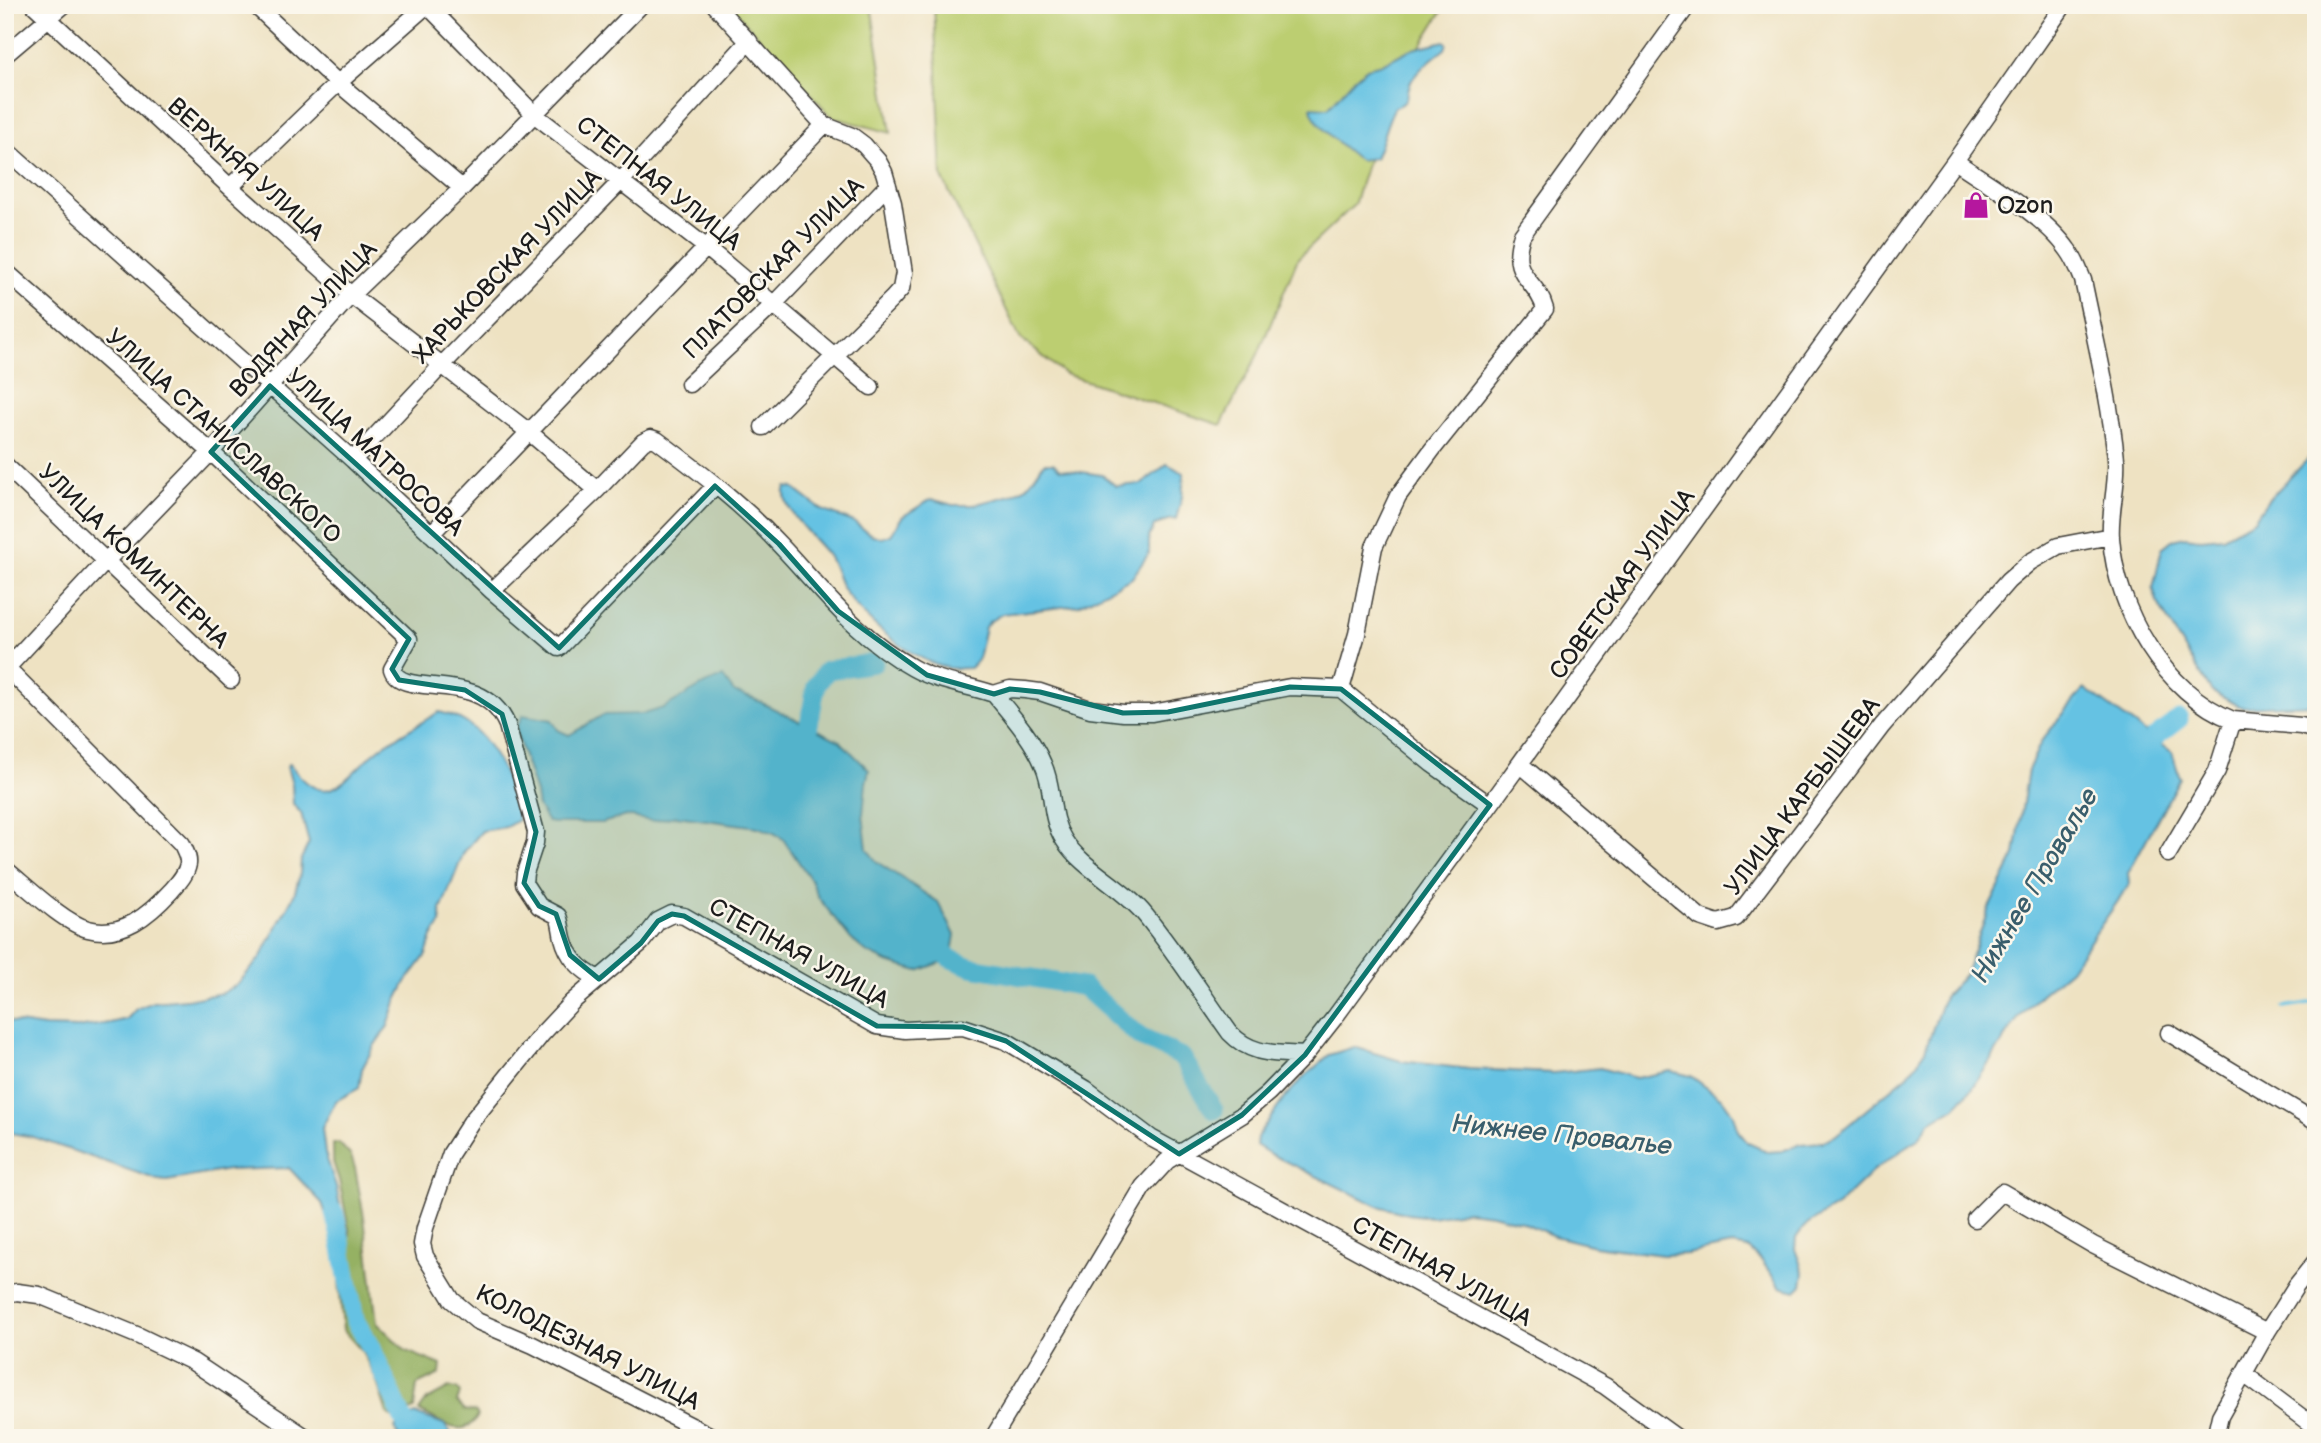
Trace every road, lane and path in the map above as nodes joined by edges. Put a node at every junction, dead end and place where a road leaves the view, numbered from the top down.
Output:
1 (34, 5) edge
2 (64, 5) edge
3 (255, 5) edge
4 (427, 5) edge
5 (641, 5) edge
6 (715, 5) edge
7 (1688, 5) edge
8 (2064, 5) edge
9 (49, 18) junction
10 (749, 41) junction
11 (5, 55) edge
12 (338, 83) junction
13 (535, 115) junction
14 (824, 125) junction
15 (5, 149) edge
16 (1955, 161) junction
17 (622, 180) junction
18 (888, 185) junction
19 (230, 187) junction
20 (462, 188) junction
21 (707, 248) junction
22 (5, 271) edge
23 (351, 295) junction
24 (773, 304) junction
25 (833, 356) junction
26 (441, 366) junction
27 (689, 384) dead end
28 (270, 386) junction
29 (871, 387) dead end
30 (763, 427) dead end
31 (529, 432) junction
32 (211, 452) junction
33 (353, 460) junction
34 (5, 466) edge
35 (715, 486) junction
36 (597, 490) junction
37 (431, 534) junction
38 (2111, 536) junction
39 (106, 561) junction
40 (492, 591) junction
41 (6, 669) edge
42 (231, 680) dead end
43 (1341, 689) junction
44 (994, 694) junction
45 (2232, 720) junction
46 (2316, 730) edge
47 (1520, 764) junction
48 (1490, 805) junction
49 (2168, 854) dead end
50 (5, 869) edge
51 (599, 978) junction
52 (2169, 1033) dead end
53 (1305, 1055) junction
54 (2316, 1122) edge
55 (1179, 1154) junction
56 (1975, 1219) dead end
57 (2316, 1261) edge
58 (5, 1294) edge
59 (2267, 1332) junction
60 (2244, 1374) junction
61 (2316, 1428) edge
62 (307, 1438) edge
63 (715, 1438) edge
64 (993, 1438) edge
65 (1677, 1438) edge
66 (2215, 1438) edge

1 - 9 street, ВЕРХНЯЯ УЛИЦА
2 - 9 street
3 - 12 street
4 - 12 street
4 - 13 street, СТЕПНАЯ УЛИЦА
5 - 13 street, ВОДЯНАЯ УЛИЦА
6 - 10 street
7 - 43 street
8 - 16 street, СОВЕТСКАЯ УЛИЦА
9 - 11 street
9 - 19 street, ВЕРХНЯЯ УЛИЦА
10 - 14 street
10 - 17 street, ХАРЬКОВСКАЯ УЛИЦА
12 - 19 street
12 - 20 street
13 - 17 street, СТЕПНАЯ УЛИЦА
13 - 20 street, ВОДЯНАЯ УЛИЦА
14 - 18 street
14 - 21 street
15 - 28 street, УЛИЦА МАТРОСОВА
16 - 38 street
16 - 47 street, СОВЕТСКАЯ УЛИЦА
17 - 21 street, СТЕПНАЯ УЛИЦА
17 - 26 street, ХАРЬКОВСКАЯ УЛИЦА
18 - 24 street, ПЛАТОВСКАЯ УЛИЦА
18 - 25 street
19 - 23 street, ВЕРХНЯЯ УЛИЦА
20 - 23 street, ВОДЯНАЯ УЛИЦА
21 - 24 street, СТЕПНАЯ УЛИЦА
21 - 31 street
22 - 32 street, УЛИЦА СТАНИСЛАВСКОГО
23 - 26 street, ВЕРХНЯЯ УЛИЦА
23 - 28 street, ВОДЯНАЯ УЛИЦА
24 - 25 street, СТЕПНАЯ УЛИЦА
24 - 27 street, ПЛАТОВСКАЯ УЛИЦА
25 - 29 street, СТЕПНАЯ УЛИЦА
25 - 30 street
26 - 31 street, ВЕРХНЯЯ УЛИЦА
26 - 33 street, ХАРЬКОВСКАЯ УЛИЦА
28 - 32 street, ВОДЯНАЯ УЛИЦА
28 - 33 street, УЛИЦА МАТРОСОВА
31 - 36 street, ВЕРХНЯЯ УЛИЦА
31 - 37 street
32 - 39 street, ВОДЯНАЯ УЛИЦА
32 - 51 street, УЛИЦА СТАНИСЛАВСКОГО
33 - 37 street, УЛИЦА МАТРОСОВА
34 - 39 street, УЛИЦА КОМИНТЕРНА
35 - 36 street
35 - 40 street, УЛИЦА МАТРОСОВА
35 - 44 street
36 - 40 street
37 - 40 street, УЛИЦА МАТРОСОВА
38 - 45 street
38 - 47 street, УЛИЦА КАРБЫШЕВА
39 - 41 street, ВОДЯНАЯ УЛИЦА
39 - 42 street, УЛИЦА КОМИНТЕРНА
41 - 50 street
43 - 44 street
43 - 48 street
44 - 53 street
45 - 46 street
45 - 49 street
47 - 48 street, СОВЕТСКАЯ УЛИЦА
48 - 53 street, СОВЕТСКАЯ УЛИЦА
51 - 55 street, СТЕПНАЯ УЛИЦА
51 - 63 street, КОЛОДЕЗНАЯ УЛИЦА
52 - 54 street
53 - 55 street, СОВЕТСКАЯ УЛИЦА
55 - 64 street
55 - 65 street, СТЕПНАЯ УЛИЦА
56 - 59 street
57 - 59 street
58 - 62 street
59 - 60 street
60 - 61 street
60 - 66 street

